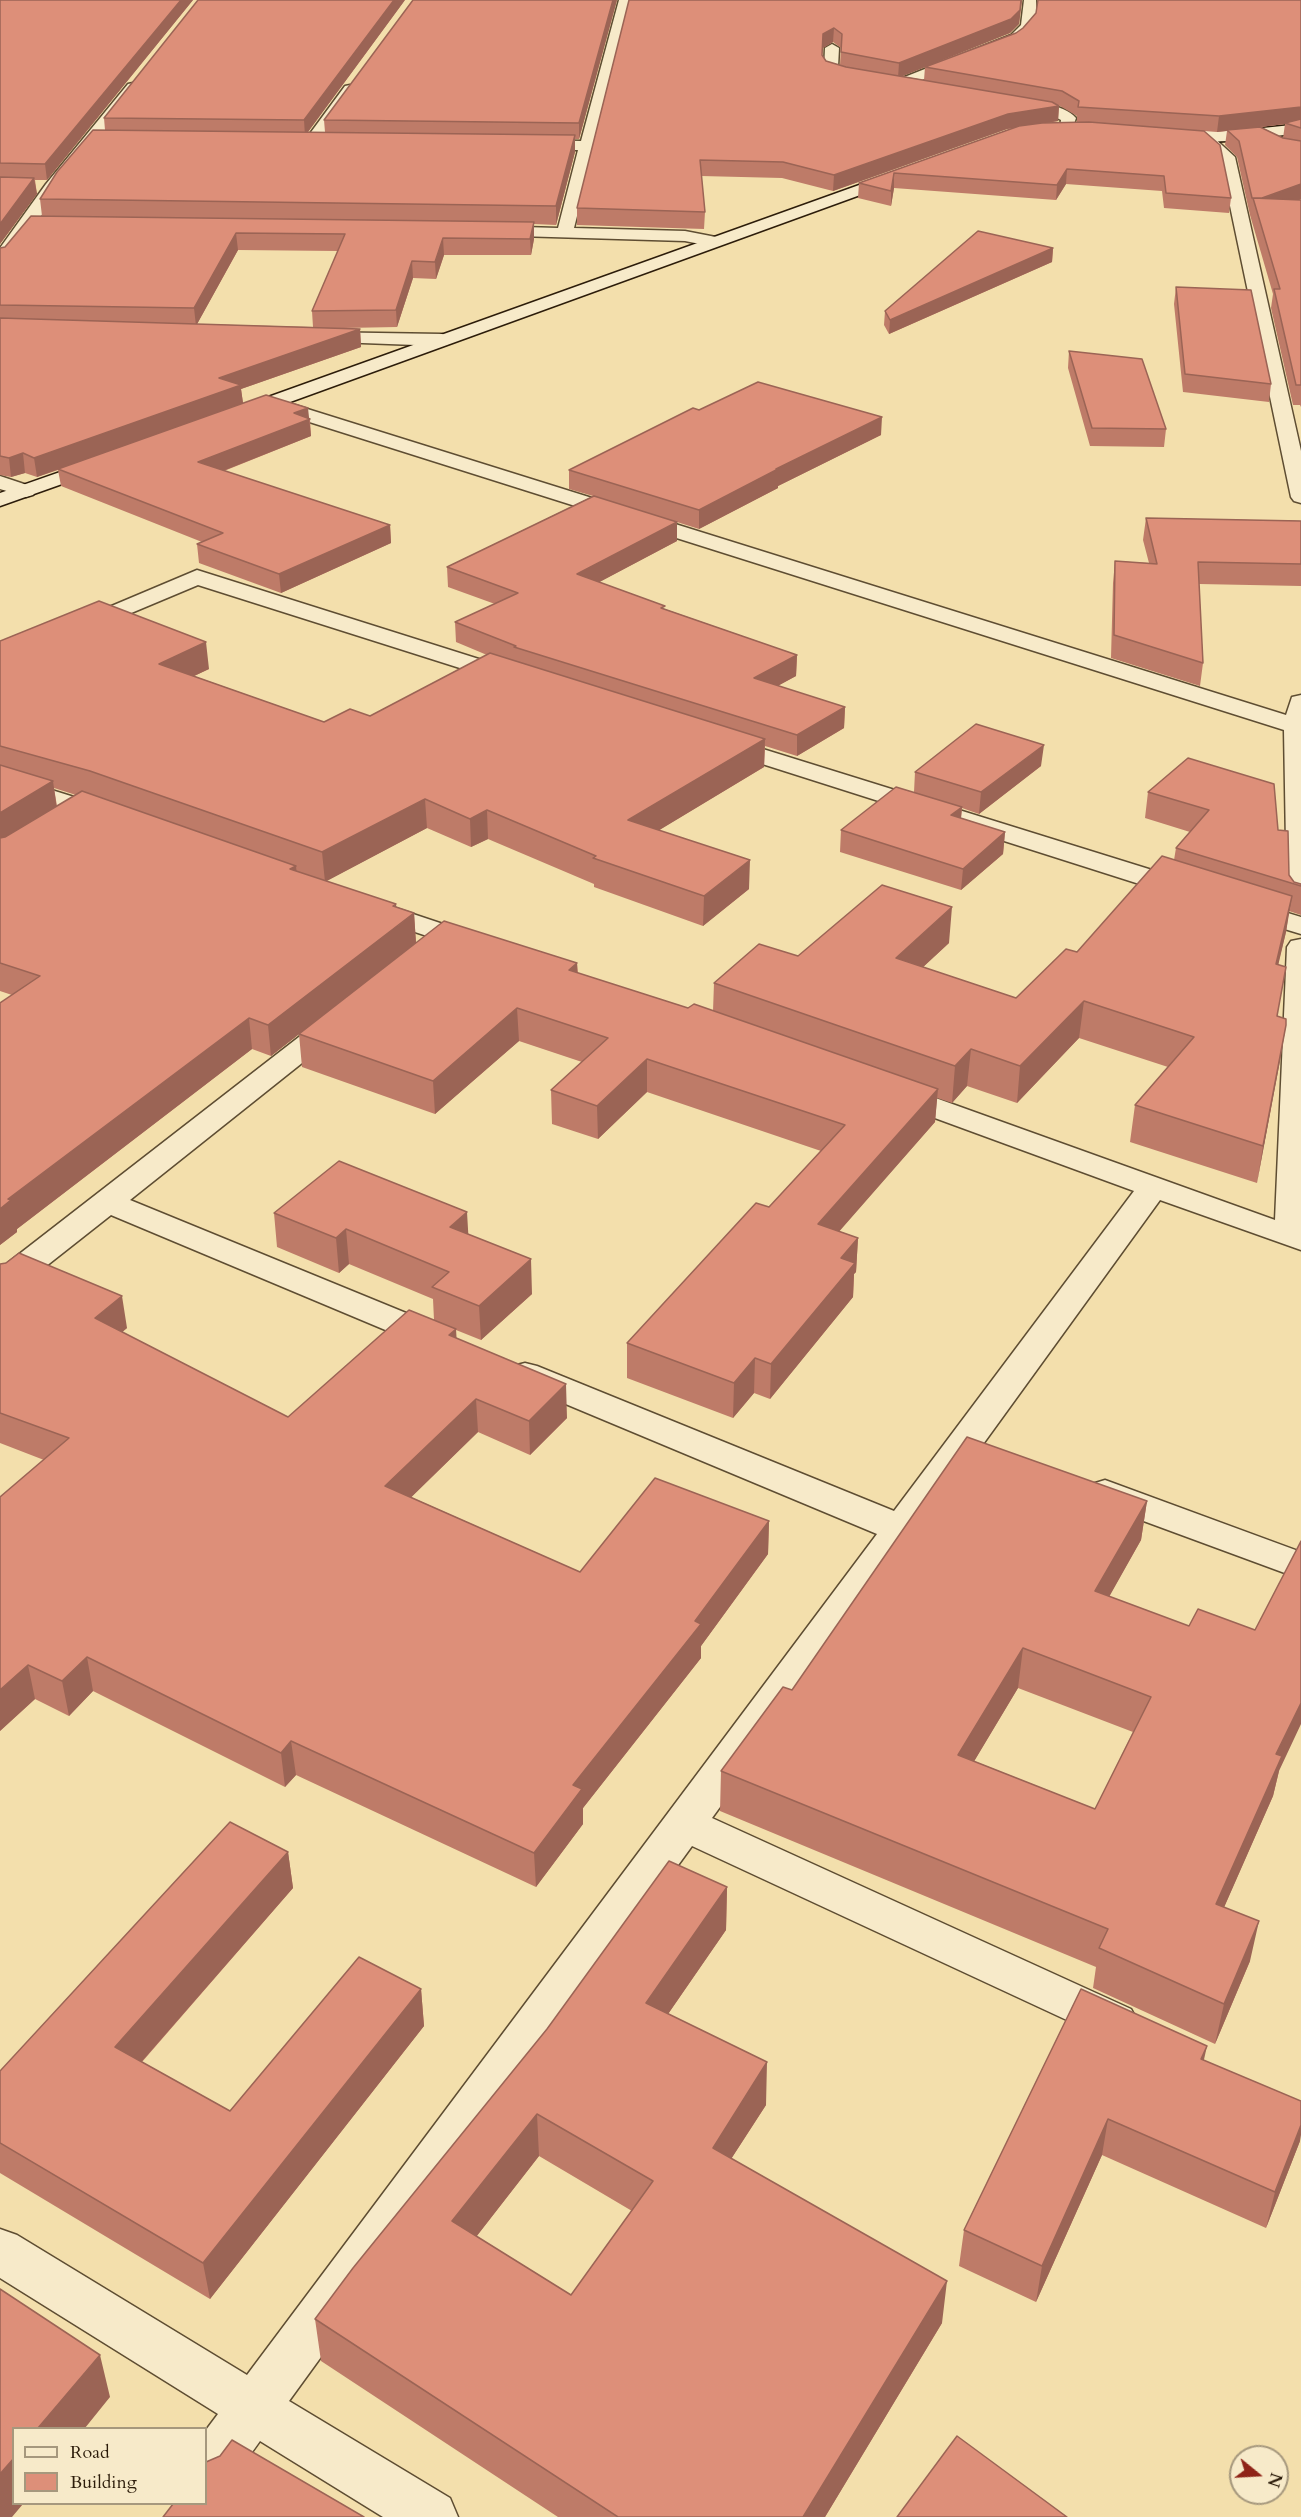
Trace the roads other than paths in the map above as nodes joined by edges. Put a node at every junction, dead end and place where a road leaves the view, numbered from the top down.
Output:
1 (625, 0) edge
2 (1030, 0) edge
3 (832, 48) edge
4 (143, 75) edge
5 (360, 76) edge
6 (891, 82) junction
7 (935, 89) edge
8 (1000, 101) edge
9 (1067, 127) edge
10 (1301, 129) edge
11 (1152, 134) edge
12 (1262, 136) junction
13 (1206, 138) junction
14 (91, 140) junction
15 (114, 140) edge
16 (335, 142) edge
17 (514, 145) edge
18 (585, 146) junction
19 (1286, 148) edge
20 (921, 168) edge
21 (31, 186) edge
22 (52, 187) junction
23 (27, 225) junction
24 (51, 225) edge
25 (469, 230) edge
26 (565, 231) junction
27 (715, 242) junction
28 (0, 259) edge
29 (299, 337) edge
30 (442, 340) junction
31 (269, 403) junction
32 (225, 419) edge
33 (115, 459) edge
34 (0, 482) edge
35 (26, 491) junction
36 (1301, 497) edge
37 (0, 500) edge
38 (0, 661) edge
39 (538, 685) edge
40 (1298, 714) edge
41 (698, 735) edge
42 (0, 782) edge
43 (84, 807) junction
44 (128, 822) edge
45 (56, 824) edge
46 (349, 900) edge
47 (1301, 902) edge
48 (1301, 926) edge
49 (448, 935) junction
50 (1301, 947) edge
51 (504, 955) edge
52 (420, 956) edge
53 (356, 1007) edge
54 (874, 1086) edge
55 (1154, 1186) junction
56 (107, 1202) junction
57 (1296, 1238) edge
58 (0, 1286) edge
59 (1077, 1483) edge
60 (901, 1530) junction
61 (1301, 1566) edge
62 (684, 1824) junction
63 (1149, 2038) edge
64 (0, 2251) edge
65 (254, 2407) junction
66 (207, 2470) edge
67 (431, 2517) edge

1 - 18 street
2 - 6 street
3 - 6 street
4 - 14 street
5 - 16 street
6 - 7 street
8 - 9 street
10 - 12 street
11 - 13 street
12 - 13 street
12 - 19 street
13 - 36 street
14 - 15 street
14 - 22 street
17 - 18 street
18 - 26 street
20 - 27 street
21 - 22 street
22 - 23 street
23 - 24 street
23 - 28 street
25 - 26 street
26 - 27 street
27 - 30 street
29 - 30 street
30 - 31 street
31 - 32 street
31 - 40 street
33 - 35 street
34 - 35 street
35 - 37 street
38 - 39 street
40 - 47 street
41 - 48 street
42 - 43 street
43 - 44 street
43 - 45 street
46 - 49 street
49 - 51 street
49 - 52 street
50 - 57 street
53 - 56 street
54 - 55 street
55 - 57 street
55 - 60 street
56 - 58 street
56 - 60 street
59 - 61 street
60 - 62 street
62 - 63 street
62 - 65 street
64 - 65 street
65 - 66 street
65 - 67 street

